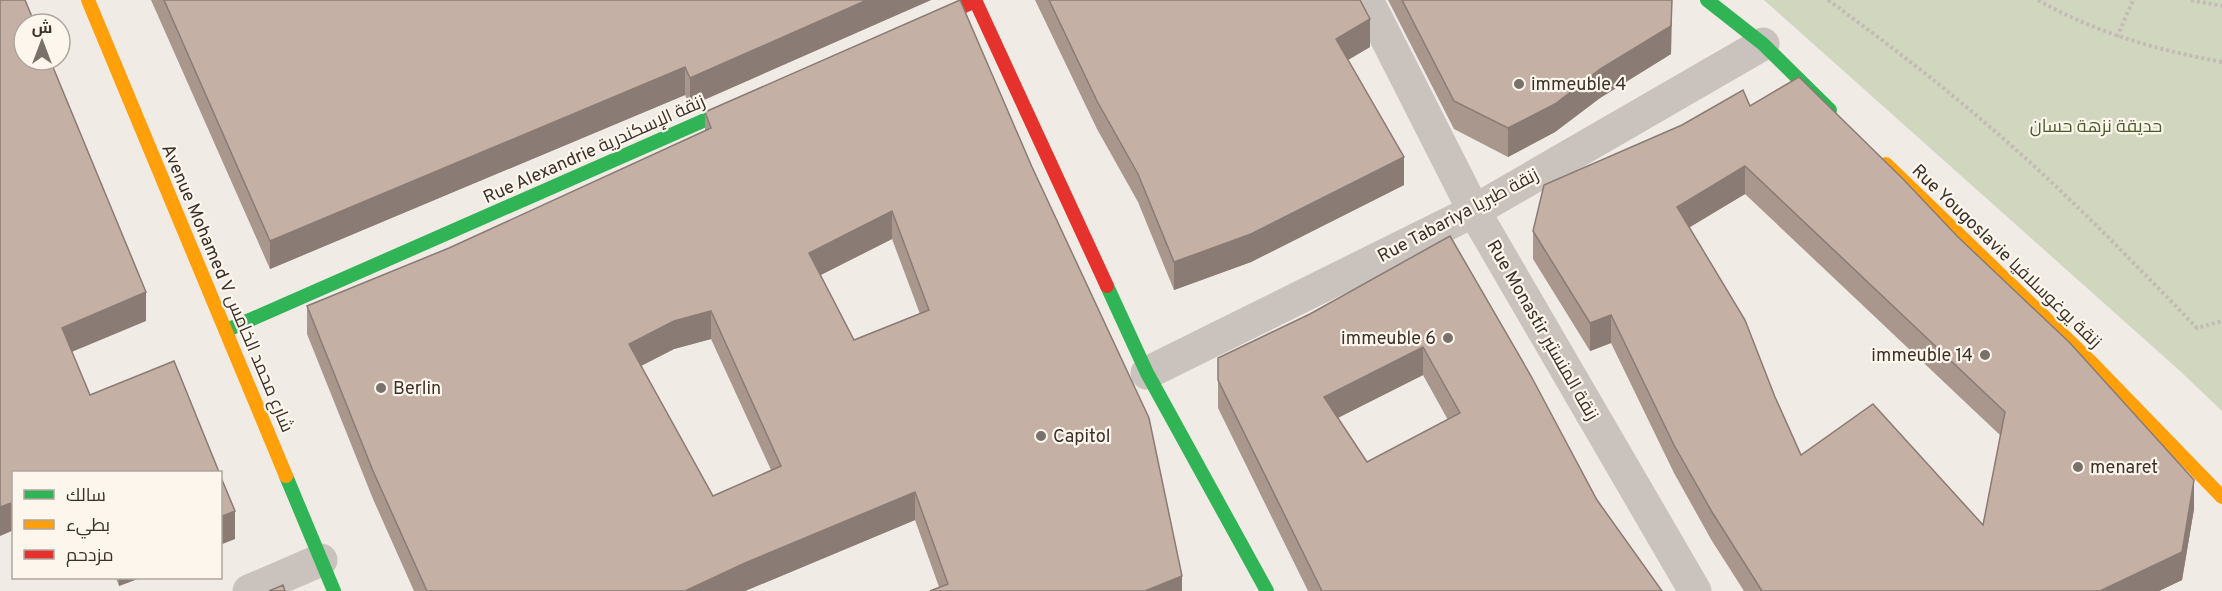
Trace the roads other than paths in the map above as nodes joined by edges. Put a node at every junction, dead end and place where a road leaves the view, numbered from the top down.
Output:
1 (88, 0) edge
2 (1367, 0) edge
3 (1707, 0) edge
4 (975, 1) edge
5 (910, 30) edge
6 (1763, 45) junction
7 (756, 97) edge
8 (1839, 118) edge
9 (1873, 151) edge
10 (1474, 211) junction
11 (227, 330) junction
12 (1147, 373) junction
13 (2222, 497) edge
14 (321, 560) junction
15 (249, 591) edge
16 (334, 591) edge
17 (1267, 591) edge
18 (1695, 591) edge

1 - 11 street, Avenue Mohamed V شارع محمد الخامس
2 - 10 street, Rue Monastir زنقة المنستير
3 - 6 street
4 - 5 street
4 - 12 street
6 - 8 street
6 - 10 street, Rue Tabariya زنقة طبريا
7 - 11 street, Rue Alexandrie زنقة الإسكندرية
9 - 13 street, Rue Yougoslavie زنقة يوغوسلافيا
10 - 12 street, Rue Tabariya زنقة طبريا
10 - 18 street, Rue Monastir زنقة المنستير
11 - 14 street, Avenue Mohamed V شارع محمد الخامس
12 - 17 street
14 - 15 street
14 - 16 street, Avenue Mohamed V شارع محمد الخامس

